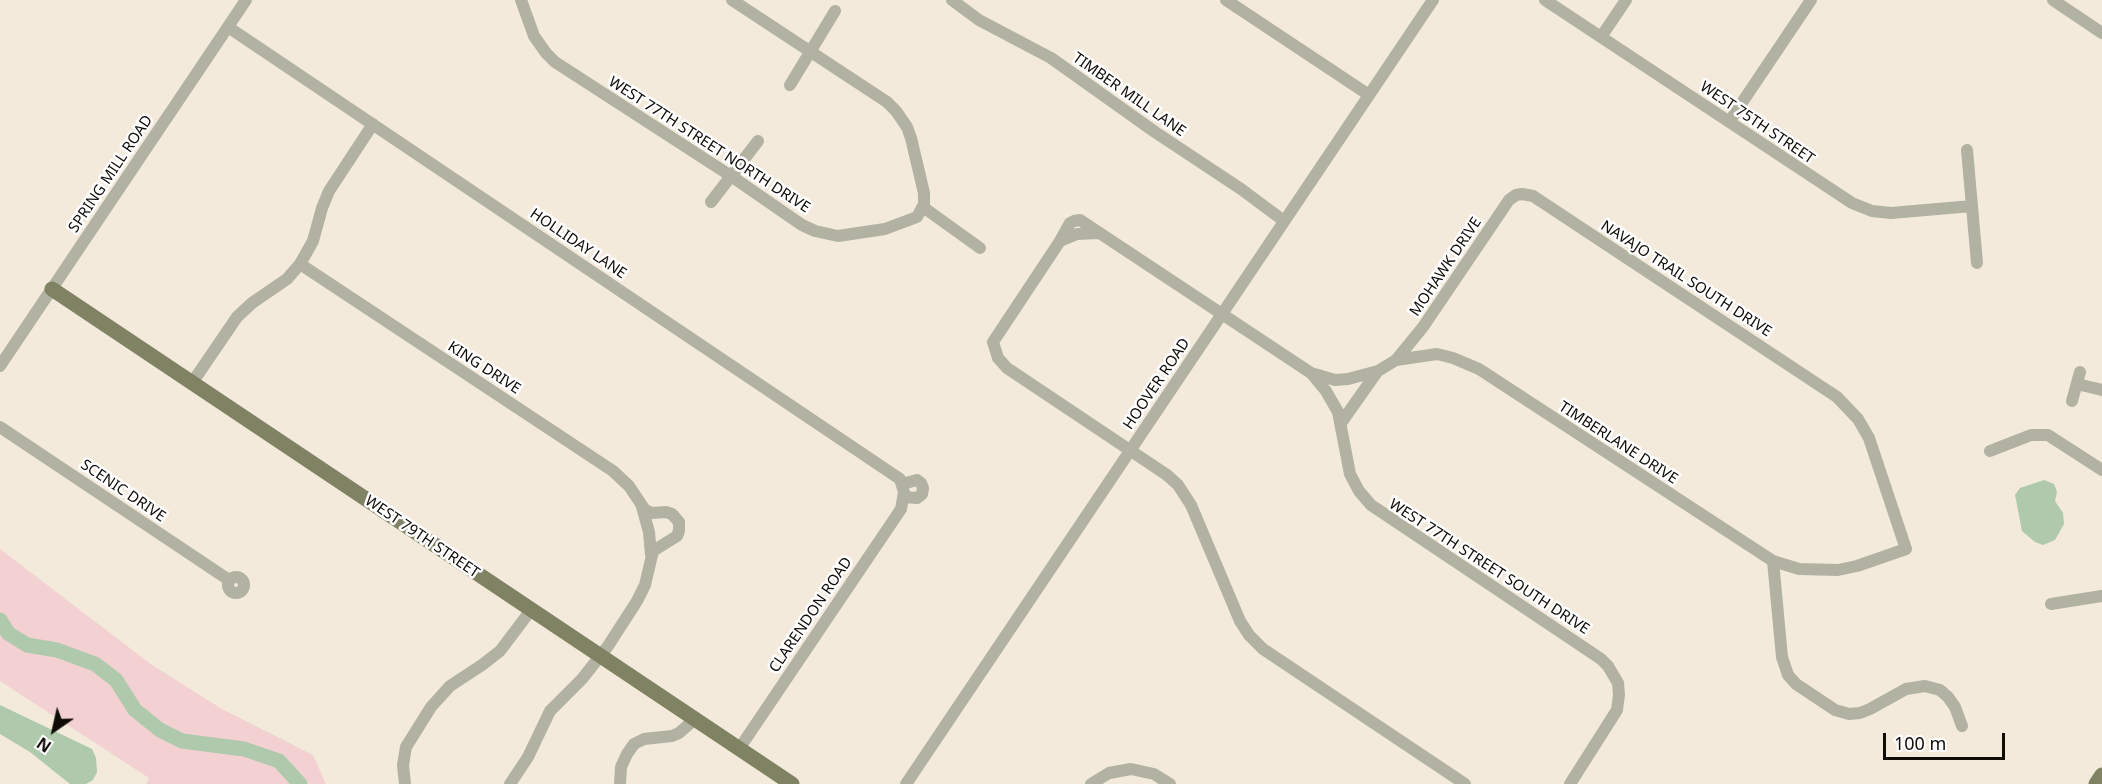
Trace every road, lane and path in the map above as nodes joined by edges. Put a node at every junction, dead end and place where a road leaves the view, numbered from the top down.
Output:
1 (246, 0) edge
2 (521, 0) edge
3 (732, 0) edge
4 (952, 0) edge
5 (1226, 0) edge
6 (1433, 0) edge
7 (1545, 0) edge
8 (1626, 0) edge
9 (1811, 0) edge
10 (2053, 0) edge
11 (835, 11) dead end
12 (228, 27) junction
13 (2102, 33) edge
14 (1601, 37) junction
15 (810, 52) junction
16 (790, 85) dead end
17 (1369, 95) junction
18 (1729, 122) junction
19 (373, 124) junction
20 (758, 141) dead end
21 (1967, 150) dead end
22 (731, 176) junction
23 (1522, 194) joint
24 (711, 202) dead end
25 (1972, 206) junction
26 (922, 210) junction
27 (1284, 221) junction
28 (1100, 233) junction
29 (1060, 241) junction
30 (980, 248) dead end
31 (1977, 263) dead end
32 (300, 264) junction
33 (51, 289) junction
34 (1221, 315) junction
35 (1422, 327) junction
36 (1437, 354) junction
37 (1396, 360) junction
38 (0, 366) edge
39 (1378, 371) junction
40 (1311, 373) junction
41 (192, 383) junction
42 (2102, 390) edge
43 (2072, 401) dead end
44 (1341, 423) junction
45 (0, 427) edge
46 (1130, 451) junction
47 (1989, 451) dead end
48 (2102, 470) edge
49 (904, 491) junction
50 (642, 507) junction
51 (1906, 549) joint
52 (651, 555) junction
53 (1773, 561) junction
54 (229, 580) dead end
55 (2102, 596) edge
56 (2051, 604) dead end
57 (531, 610) junction
58 (600, 656) junction
59 (695, 719) junction
60 (1962, 726) dead end
61 (739, 749) junction
62 (2102, 775) edge
63 (405, 784) edge
64 (510, 784) edge
65 (620, 784) edge
66 (792, 784) edge
67 (906, 784) edge
68 (1091, 784) edge
69 (1170, 784) edge
70 (1465, 784) edge
71 (1570, 784) edge
72 (2096, 784) edge

1 - 12 street, SPRING MILL ROAD
2 - 22 street, WEST 77TH STREET NORTH DRIVE
3 - 15 street
4 - 27 street, TIMBER MILL LANE
5 - 17 street
6 - 17 street, HOOVER ROAD
7 - 14 street, WEST 75TH STREET
8 - 14 street
9 - 18 street
10 - 13 street
11 - 15 street
12 - 19 street, HOLLIDAY LANE
12 - 33 street, SPRING MILL ROAD
14 - 18 street, WEST 75TH STREET
15 - 16 street
15 - 26 street
17 - 27 street, HOOVER ROAD
18 - 25 street, WEST 75TH STREET
19 - 32 street
19 - 49 street, HOLLIDAY LANE
20 - 22 street
21 - 25 street
22 - 24 street
22 - 26 street, WEST 77TH STREET NORTH DRIVE
23 - 35 street, MOHAWK DRIVE
23 - 51 street, NAVAJO TRAIL SOUTH DRIVE
25 - 31 street
26 - 30 street
27 - 34 street, HOOVER ROAD
28 - 29 street
28 - 29 street, WEST 77TH STREET SOUTH DRIVE
28 - 34 street, WEST 77TH STREET SOUTH DRIVE
29 - 46 street
32 - 41 street
32 - 50 street, KING DRIVE
33 - 38 street, SPRING MILL ROAD
33 - 41 main road, WEST 79TH STREET
34 - 40 street, WEST 77TH STREET SOUTH DRIVE
34 - 46 street, HOOVER ROAD
35 - 36 street
35 - 37 street, MOHAWK DRIVE
36 - 37 street, TIMBERLANE DRIVE
36 - 53 street, TIMBERLANE DRIVE
37 - 39 street, TIMBERLANE DRIVE
39 - 40 street, TIMBERLANE DRIVE
39 - 44 street
40 - 44 street, WEST 77TH STREET SOUTH DRIVE
41 - 57 main road, WEST 79TH STREET
42 - 43 street
44 - 71 street, WEST 77TH STREET SOUTH DRIVE
45 - 54 street, SCENIC DRIVE
46 - 67 street, HOOVER ROAD
46 - 70 street
47 - 48 street
49 - 49 street
49 - 61 street, CLARENDON ROAD
50 - 52 street, KING DRIVE
50 - 52 street
51 - 53 street, TIMBERLANE DRIVE
52 - 58 street, KING DRIVE
53 - 60 street
55 - 56 street
57 - 58 main road, WEST 79TH STREET
57 - 63 street
58 - 59 main road, WEST 79TH STREET
58 - 64 street, KING DRIVE
59 - 61 main road, WEST 79TH STREET
59 - 65 street
61 - 66 main road, WEST 79TH STREET
62 - 72 main road
68 - 69 street

